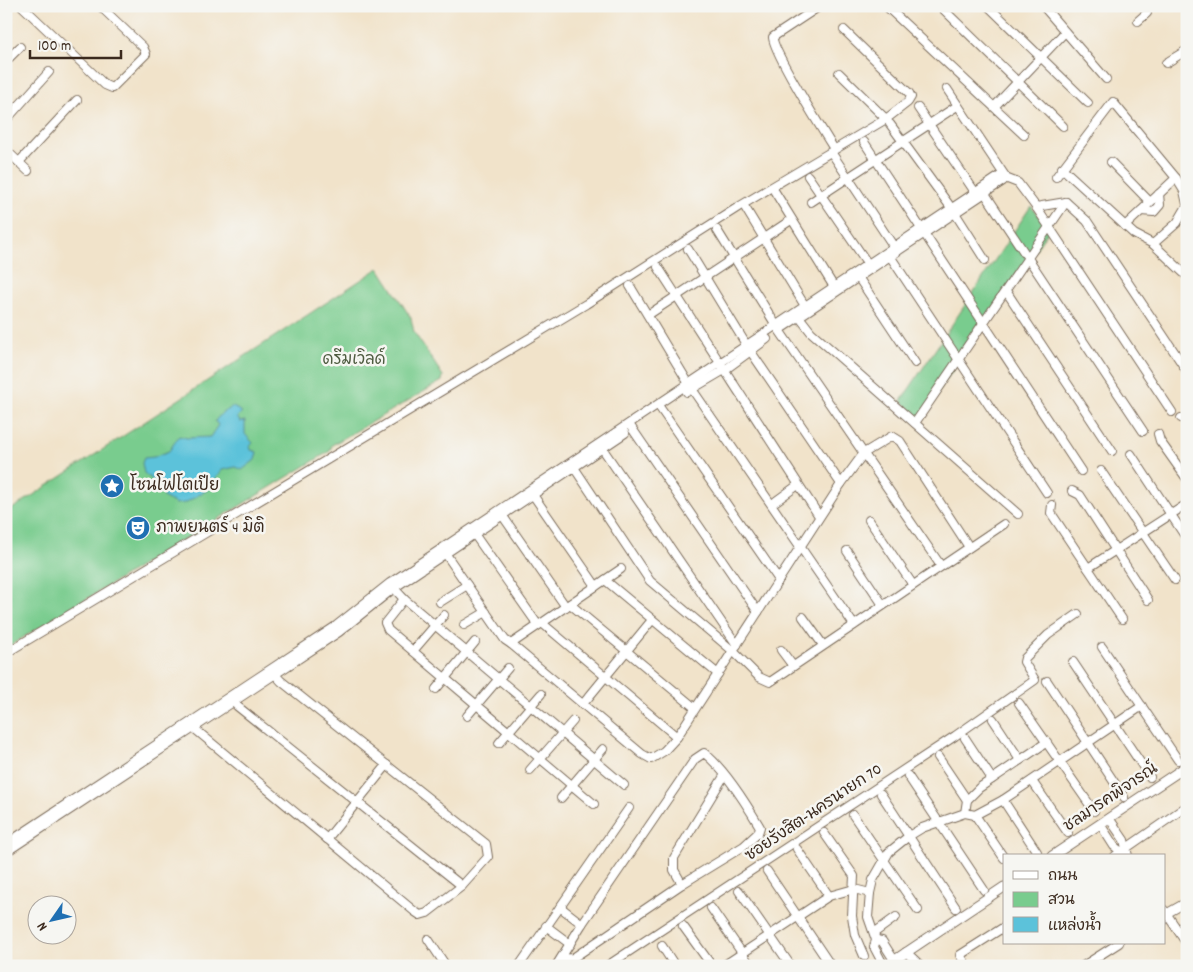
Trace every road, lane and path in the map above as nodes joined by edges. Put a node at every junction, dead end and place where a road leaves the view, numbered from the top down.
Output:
1 (22, 6) edge
2 (100, 6) edge
3 (820, 6) edge
4 (886, 6) edge
5 (940, 6) edge
6 (988, 6) edge
7 (1043, 6) edge
8 (1146, 6) edge
9 (1184, 6) edge
10 (1187, 10) edge
11 (1138, 21) dead end
12 (844, 30) dead end
13 (1065, 32) junction
14 (20, 47) dead end
15 (1187, 50) edge
16 (1041, 57) junction
17 (6, 61) edge
18 (1166, 63) dead end
19 (49, 72) dead end
20 (839, 73) dead end
21 (1106, 79) dead end
22 (1017, 81) junction
23 (947, 89) dead end
24 (78, 100) dead end
25 (1088, 103) dead end
26 (957, 106) junction
27 (994, 106) junction
28 (918, 108) dead end
29 (6, 120) edge
30 (888, 122) junction
31 (929, 124) junction
32 (1063, 126) dead end
33 (1024, 135) dead end
34 (864, 142) dead end
35 (902, 142) junction
36 (833, 152) junction
37 (8, 155) edge
38 (875, 160) junction
39 (19, 162) junction
40 (1111, 162) dead end
41 (1062, 168) junction
42 (28, 171) dead end
43 (808, 176) dead end
44 (1005, 176) junction
45 (1056, 177) dead end
46 (848, 178) junction
47 (1176, 178) junction
48 (775, 192) dead end
49 (980, 192) junction
50 (1159, 194) junction
51 (821, 196) junction
52 (811, 202) dead end
53 (1066, 202) junction
54 (1150, 202) junction
55 (1187, 205) edge
56 (1036, 207) junction
57 (746, 210) dead end
58 (953, 211) junction
59 (1141, 211) junction
60 (791, 220) junction
61 (1125, 226) junction
62 (1049, 228) junction
63 (717, 230) dead end
64 (923, 231) junction
65 (762, 237) junction
66 (1152, 244) junction
67 (688, 249) dead end
68 (892, 252) junction
69 (734, 257) junction
70 (1028, 258) junction
71 (985, 260) dead end
72 (658, 267) dead end
73 (869, 267) junction
74 (857, 275) junction
75 (1187, 276) edge
76 (704, 277) junction
77 (630, 286) dead end
78 (834, 287) junction
79 (1006, 291) junction
80 (677, 296) junction
81 (805, 306) junction
82 (648, 315) junction
83 (797, 315) junction
84 (984, 325) junction
85 (778, 328) junction
86 (749, 349) junction
87 (957, 360) junction
88 (915, 363) dead end
89 (724, 366) junction
90 (1187, 371) edge
91 (691, 386) junction
92 (660, 407) junction
93 (1172, 412) dead end
94 (915, 423) junction
95 (630, 427) junction
96 (1143, 431) dead end
97 (1158, 434) dead end
98 (600, 446) junction
99 (1112, 451) dead end
100 (864, 453) junction
101 (1131, 454) dead end
102 (571, 461) junction
103 (1081, 471) dead end
104 (1101, 472) dead end
105 (1187, 479) edge
106 (841, 484) junction
107 (798, 486) junction
108 (1072, 491) dead end
109 (1047, 492) dead end
110 (531, 493) junction
111 (776, 501) dead end
112 (1187, 504) edge
113 (1052, 505) dead end
114 (501, 513) junction
115 (1018, 514) dead end
116 (1170, 515) junction
117 (819, 516) junction
118 (869, 520) dead end
119 (1004, 524) dead end
120 (473, 532) junction
121 (1142, 533) junction
122 (1187, 539) edge
123 (969, 547) junction
124 (800, 548) junction
125 (1116, 550) junction
126 (444, 551) junction
127 (847, 551) dead end
128 (941, 566) junction
129 (1088, 568) junction
130 (621, 569) dead end
131 (605, 580) junction
132 (779, 580) junction
133 (1175, 580) dead end
134 (392, 585) junction
135 (467, 585) junction
136 (913, 585) junction
137 (596, 586) junction
138 (404, 599) junction
139 (1148, 600) dead end
140 (440, 602) dead end
141 (568, 605) junction
142 (883, 605) junction
143 (486, 612) junction
144 (758, 612) junction
145 (1078, 614) dead end
146 (444, 615) dead end
147 (803, 617) dead end
148 (1122, 619) dead end
149 (652, 620) junction
150 (540, 624) junction
151 (435, 625) junction
152 (464, 625) dead end
153 (854, 625) junction
154 (475, 642) dead end
155 (511, 644) junction
156 (823, 645) junction
157 (1102, 646) dead end
158 (735, 648) junction
159 (781, 650) dead end
160 (413, 651) junction
161 (627, 651) junction
162 (467, 652) junction
163 (6, 653) edge
164 (1073, 662) dead end
165 (793, 666) junction
166 (508, 668) dead end
167 (272, 671) junction
168 (718, 674) junction
169 (606, 677) junction
170 (445, 678) junction
171 (499, 678) junction
172 (1047, 681) dead end
173 (436, 689) dead end
174 (541, 694) dead end
175 (231, 698) junction
176 (1019, 703) dead end
177 (583, 704) junction
178 (477, 705) junction
179 (531, 705) junction
180 (1142, 706) junction
181 (696, 708) junction
182 (467, 716) dead end
183 (993, 719) dead end
184 (573, 721) dead end
185 (190, 725) junction
186 (1113, 725) junction
187 (508, 732) junction
188 (562, 732) junction
189 (677, 737) junction
190 (965, 738) dead end
191 (1047, 742) junction
192 (499, 743) dead end
193 (1089, 744) junction
194 (603, 749) dead end
195 (938, 757) dead end
196 (540, 758) junction
197 (594, 759) junction
198 (1020, 760) junction
199 (1178, 760) dead end
200 (1061, 762) junction
201 (387, 765) junction
202 (1187, 766) edge
203 (530, 770) dead end
204 (724, 776) junction
205 (908, 776) dead end
206 (1150, 777) dead end
207 (992, 779) junction
208 (1032, 781) junction
209 (624, 785) dead end
210 (572, 786) junction
211 (881, 794) dead end
212 (1124, 797) dead end
213 (561, 798) dead end
214 (967, 800) junction
215 (1003, 800) junction
216 (357, 802) junction
217 (594, 804) dead end
218 (1187, 806) edge
219 (629, 808) dead end
220 (1094, 811) dead end
221 (965, 813) junction
222 (852, 815) dead end
223 (975, 815) junction
224 (1109, 818) junction
225 (940, 823) junction
226 (1100, 824) junction
227 (31, 831) junction
228 (824, 833) dead end
229 (1068, 833) dead end
230 (908, 836) junction
231 (327, 839) junction
232 (6, 844) edge
233 (797, 849) dead end
234 (6, 852) edge
235 (1036, 852) dead end
236 (1123, 853) edge
237 (1055, 854) edge
238 (1003, 857) edge
239 (883, 859) junction
240 (768, 871) dead end
241 (682, 884) junction
242 (462, 886) junction
243 (1003, 888) edge
244 (854, 889) junction
245 (984, 890) dead end
246 (739, 891) dead end
247 (870, 893) junction
248 (829, 896) junction
249 (1187, 902) edge
250 (560, 906) junction
251 (711, 908) dead end
252 (956, 908) dead end
253 (918, 910) dead end
254 (1166, 912) edge
255 (1166, 914) edge
256 (797, 915) junction
257 (896, 917) dead end
258 (582, 924) junction
259 (546, 926) junction
260 (684, 926) dead end
261 (1003, 928) edge
262 (770, 934) junction
263 (875, 936) junction
264 (428, 939) dead end
265 (570, 944) junction
266 (1117, 944) edge
267 (1187, 944) edge
268 (662, 946) dead end
269 (742, 952) junction
270 (906, 952) junction
271 (864, 956) dead end
272 (894, 960) junction
273 (559, 962) edge
274 (674, 963) edge
275 (446, 966) edge
276 (519, 966) edge
277 (607, 966) edge
278 (664, 966) edge
279 (712, 966) edge
280 (722, 966) edge
281 (751, 966) edge
282 (791, 966) edge
283 (831, 966) edge
284 (885, 966) edge
285 (921, 966) edge
286 (967, 966) edge
287 (1083, 966) edge

1 - 2 street
3 - 36 street
4 - 27 street
5 - 22 street
6 - 16 street
7 - 13 street
8 - 11 street
9 - 10 street
12 - 30 street
13 - 16 street
13 - 21 street
14 - 17 street
15 - 18 street
16 - 22 street
16 - 25 street
19 - 29 street
20 - 30 street
22 - 27 street
22 - 32 street
23 - 26 street
24 - 39 street
26 - 31 street
26 - 44 street
27 - 33 street
28 - 31 street
30 - 35 street
30 - 36 street
31 - 35 street
31 - 49 street
34 - 38 street
35 - 38 street
35 - 58 street
36 - 46 street
36 - 163 street
37 - 39 street
38 - 46 street
38 - 64 street
39 - 42 street
40 - 54 street
41 - 45 street
41 - 47 street
41 - 61 street
43 - 51 street
44 - 49 street
44 - 56 street
46 - 51 street
46 - 68 street
47 - 50 street
47 - 55 street
48 - 60 street
49 - 58 street
49 - 70 street
50 - 54 street
50 - 59 street
51 - 52 street
51 - 73 street
53 - 56 street
53 - 62 street
53 - 90 street
54 - 59 street
55 - 66 street
56 - 62 street
57 - 65 street
58 - 64 street
58 - 71 street
59 - 61 street
60 - 65 street
60 - 78 street
61 - 66 street
62 - 70 street
62 - 93 street
63 - 69 street
64 - 68 street
64 - 84 street
65 - 69 street
65 - 81 street
66 - 75 street
67 - 76 street
68 - 73 street
68 - 87 street
69 - 76 street
69 - 85 street
70 - 79 street
70 - 96 street
72 - 80 street
73 - 74 street
74 - 78 street
74 - 83 street
74 - 88 street
76 - 80 street
76 - 86 street
77 - 82 street
78 - 81 street
79 - 84 street
79 - 99 street
80 - 82 street
80 - 89 street
81 - 83 street
82 - 91 street
83 - 85 street
83 - 94 street
84 - 87 street
84 - 103 street
85 - 86 street
85 - 100 street
86 - 89 street
86 - 106 street
87 - 94 street
87 - 109 street
89 - 91 street
89 - 107 street
91 - 92 street
91 - 124 street
92 - 95 street
92 - 132 street
94 - 115 street
95 - 98 street
95 - 144 street
97 - 105 street
98 - 102 street
98 - 158 street
100 - 106 street
100 - 123 street
100 - 128 street
101 - 116 street
102 - 110 street
102 - 158 street
104 - 121 street
106 - 117 street
107 - 111 street
107 - 117 street
108 - 125 street
110 - 114 street
110 - 137 street
112 - 116 street
113 - 129 street
114 - 120 street
114 - 141 street
116 - 121 street
116 - 122 street
117 - 124 street
118 - 136 street
119 - 123 street
120 - 126 street
120 - 150 street
121 - 125 street
121 - 133 street
123 - 128 street
124 - 132 street
124 - 153 street
125 - 129 street
125 - 139 street
126 - 134 street
126 - 135 street
127 - 142 street
128 - 136 street
129 - 148 street
130 - 131 street
131 - 137 street
131 - 149 street
132 - 144 street
134 - 138 street
134 - 167 street
135 - 140 street
135 - 143 street
136 - 142 street
137 - 141 street
138 - 151 street
138 - 160 street
141 - 150 street
141 - 161 street
142 - 153 street
143 - 152 street
143 - 155 street
144 - 158 street
145 - 277 street, ซอยรังสิต-นครนายก 70
146 - 151 street
147 - 156 street
149 - 161 street
149 - 168 street
150 - 155 street
150 - 169 street
151 - 160 street
151 - 162 street
153 - 156 street
154 - 162 street
155 - 177 street
156 - 165 street
157 - 180 street
158 - 165 street
158 - 168 street
159 - 165 street
160 - 170 street
161 - 169 street
161 - 181 street
162 - 170 street
162 - 171 street
164 - 186 street
166 - 171 street
167 - 175 street
167 - 201 street
168 - 181 street
169 - 177 street
169 - 189 street
170 - 173 street
170 - 178 street
171 - 178 street
171 - 179 street
172 - 193 street
174 - 179 street
175 - 185 street
175 - 216 street
176 - 191 street
177 - 189 street
178 - 182 street
178 - 187 street
179 - 187 street
179 - 188 street
180 - 186 street
180 - 199 street
181 - 189 street
183 - 198 street
184 - 188 street
185 - 227 street
185 - 231 street
186 - 193 street
186 - 206 street
187 - 192 street
187 - 196 street
188 - 196 street
188 - 197 street
190 - 207 street
191 - 198 street
191 - 200 street
193 - 200 street
193 - 212 street
194 - 197 street
195 - 214 street
196 - 203 street
196 - 210 street
197 - 209 street
197 - 210 street
198 - 207 street
200 - 208 street
200 - 220 street
201 - 216 street
201 - 242 street
202 - 224 street, ชลมารคพิจารณ์
204 - 241 street
204 - 241 street
204 - 258 street
205 - 225 street
207 - 214 street
208 - 215 street
208 - 229 street
210 - 213 street
210 - 217 street
211 - 230 street
214 - 221 street
215 - 223 street
215 - 235 street
216 - 231 street
216 - 242 street
218 - 236 street
219 - 250 street
221 - 223 street
221 - 225 street
222 - 239 street
223 - 238 street
224 - 226 street, ชลมารคพิจารณ์
224 - 236 street
225 - 230 street
225 - 245 street
226 - 236 street
226 - 237 street, ชลมารคพิจารณ์
227 - 232 street
227 - 234 street
228 - 244 street
230 - 239 street
230 - 252 street
231 - 242 street
233 - 248 street
239 - 247 street
239 - 253 street
240 - 256 street
241 - 273 street
243 - 270 street
244 - 247 street
244 - 248 street
244 - 271 street
246 - 262 street
247 - 263 street
248 - 256 street
249 - 254 street
250 - 258 street
250 - 259 street
251 - 269 street
255 - 267 street
256 - 262 street
256 - 283 street
257 - 263 street
258 - 265 street
259 - 265 street
259 - 276 street
260 - 279 street
261 - 286 street
262 - 269 street
262 - 282 street
263 - 272 street
263 - 284 street
264 - 275 street
265 - 273 street
266 - 287 street
268 - 274 street
269 - 280 street
269 - 281 street
270 - 272 street
270 - 285 street
272 - 284 street
274 - 278 street

